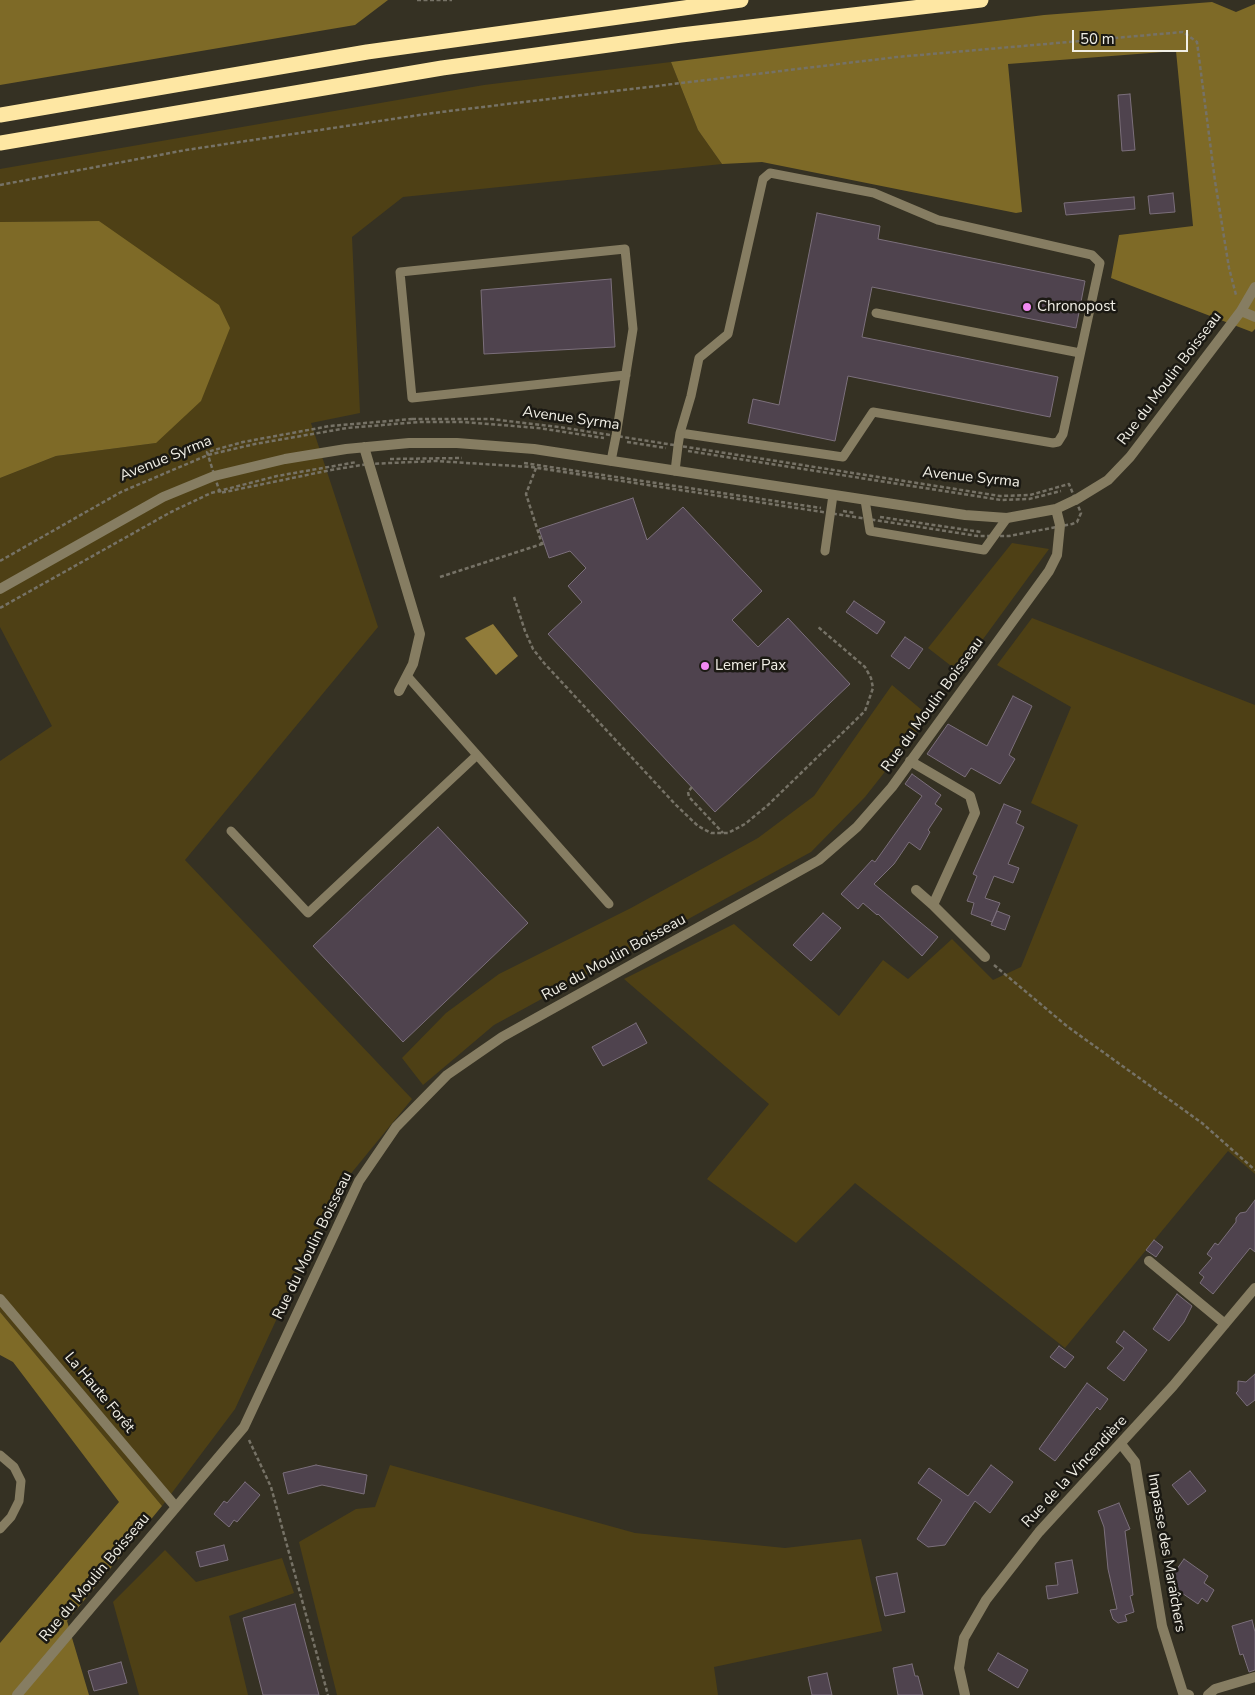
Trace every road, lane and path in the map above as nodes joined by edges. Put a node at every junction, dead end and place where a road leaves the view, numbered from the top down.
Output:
1 (417, 0) edge
2 (452, 0) edge
3 (741, 0) edge
4 (981, 0) edge
5 (0, 115) edge
6 (0, 143) edge
7 (0, 185) edge
8 (1255, 287) edge
9 (1241, 310) junction
10 (876, 312) dead end
11 (1255, 317) edge
12 (1080, 353) junction
13 (626, 375) junction
14 (680, 433) junction
15 (615, 440) junction
16 (364, 448) junction
17 (677, 450) junction
18 (207, 453) junction
19 (467, 458) dead end
20 (508, 460) dead end
21 (611, 461) junction
22 (367, 463) junction
23 (536, 468) junction
24 (674, 471) junction
25 (214, 476) junction
26 (219, 491) junction
27 (833, 495) junction
28 (865, 500) junction
29 (1072, 502) junction
30 (1056, 508) junction
31 (831, 512) junction
32 (868, 518) junction
33 (1007, 518) junction
34 (1060, 523) junction
35 (995, 534) junction
36 (825, 551) dead end
37 (0, 561) edge
38 (440, 577) dead end
39 (0, 590) edge
40 (514, 597) dead end
41 (0, 608) edge
42 (816, 626) dead end
43 (408, 677) junction
44 (399, 691) dead end
45 (476, 756) junction
46 (910, 761) junction
47 (692, 787) dead end
48 (231, 831) dead end
49 (723, 833) junction
50 (916, 890) dead end
51 (609, 904) dead end
52 (933, 905) junction
53 (985, 957) joint
54 (1255, 1170) edge
55 (1149, 1261) dead end
56 (1255, 1288) edge
57 (0, 1299) edge
58 (1225, 1324) junction
59 (244, 1427) junction
60 (1121, 1444) junction
61 (0, 1455) edge
62 (175, 1506) junction
63 (0, 1529) edge
64 (1255, 1677) edge
65 (17, 1695) edge
66 (328, 1695) edge
67 (965, 1695) edge
68 (1188, 1695) edge
69 (1208, 1695) edge

1 - 2 path
3 - 5 highway
4 - 6 highway
7 - 9 path
8 - 9 street, Rue du Moulin Boisseau
9 - 11 street
9 - 29 street, Rue du Moulin Boisseau
10 - 12 lane
12 - 14 lane
12 - 14 lane
13 - 13 lane
13 - 15 lane
14 - 17 lane
15 - 17 path, Avenue Syrma
15 - 18 path, Avenue Syrma
15 - 21 lane
16 - 21 street
16 - 22 street
16 - 25 street
17 - 24 lane
17 - 29 path, Avenue Syrma
18 - 25 path
18 - 37 path, Avenue Syrma
19 - 22 path
20 - 31 path
21 - 24 street
22 - 23 path
22 - 26 path
22 - 43 street
23 - 31 path
23 - 38 path
24 - 27 street
25 - 26 path
25 - 39 street
26 - 41 path
27 - 28 street
27 - 31 lane
28 - 32 lane
28 - 33 street
29 - 30 street, Rue du Moulin Boisseau
29 - 34 path
30 - 33 street
30 - 34 street, Rue du Moulin Boisseau
31 - 32 path
31 - 36 lane
32 - 35 path
32 - 35 lane
33 - 35 lane
34 - 35 path
34 - 46 street, Rue du Moulin Boisseau
40 - 49 path
42 - 49 path
43 - 44 street
43 - 45 lane
45 - 48 lane
45 - 51 lane
46 - 52 street
46 - 59 street, Rue du Moulin Boisseau
47 - 49 path
50 - 52 street
52 - 53 street
53 - 54 path
55 - 58 street
56 - 58 street, Rue de la Vincendière
57 - 62 street, La Haute Forêt
58 - 60 street, Rue de la Vincendière
59 - 62 street, Rue du Moulin Boisseau
59 - 66 path
60 - 67 street, Rue de la Vincendière
60 - 68 street, Impasse des Maraîchers
61 - 63 lane
62 - 65 street, Rue du Moulin Boisseau
64 - 69 street

